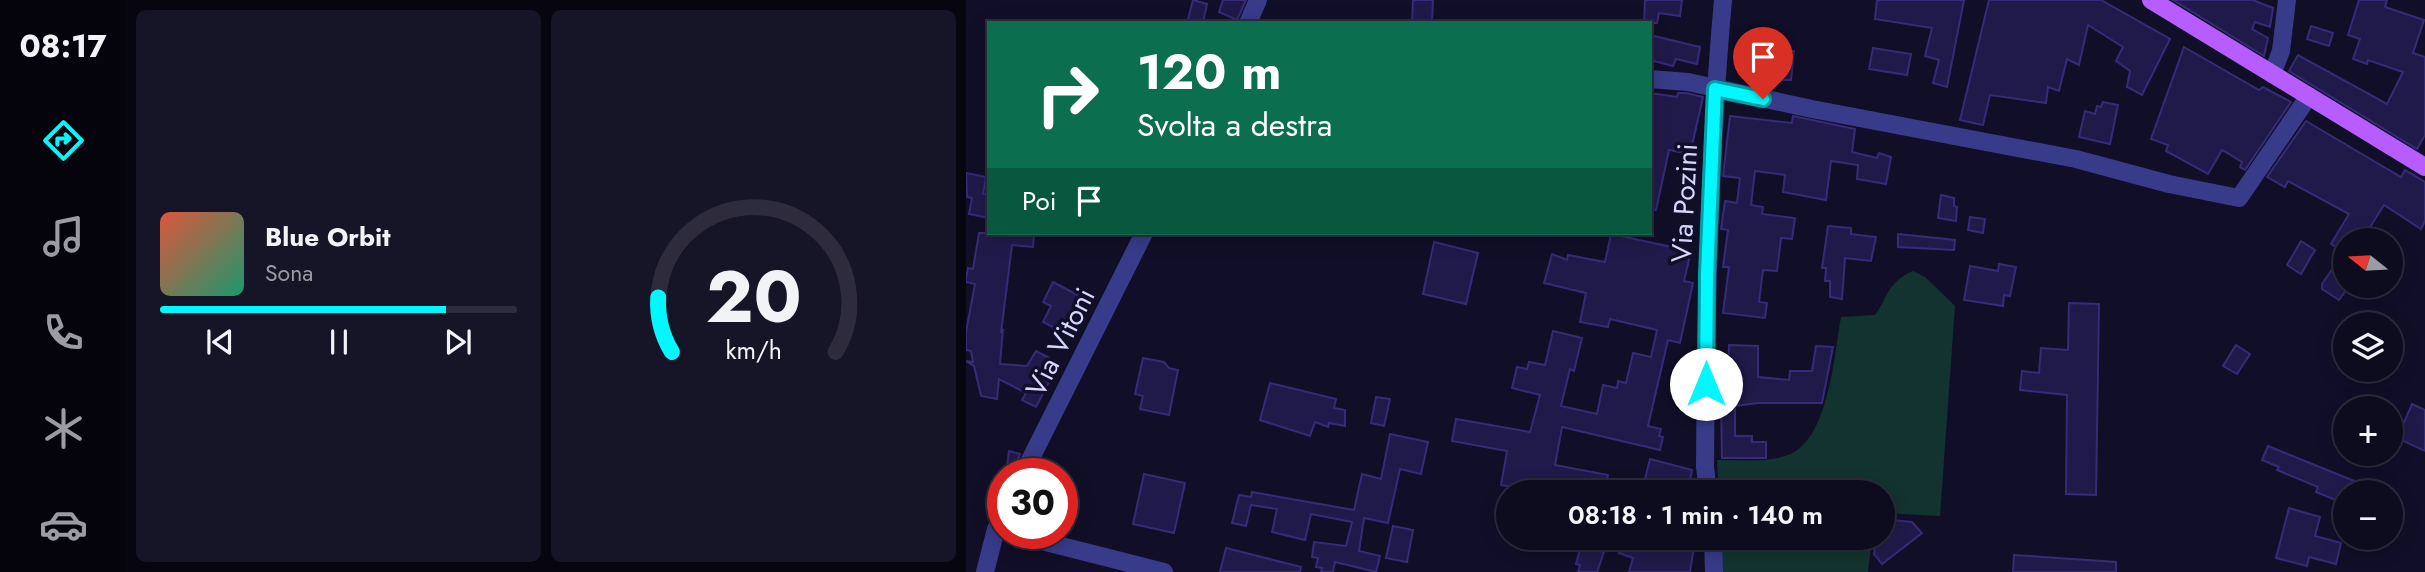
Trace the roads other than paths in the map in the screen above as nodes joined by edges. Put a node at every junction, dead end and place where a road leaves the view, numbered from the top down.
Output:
1 (1258, 0) edge
2 (1723, 0) edge
3 (2151, 0) edge
4 (2287, 0) edge
5 (1249, 21) edge
6 (2272, 74) junction
7 (1652, 79) edge
8 (1715, 89) junction
9 (2309, 96) junction
10 (2425, 167) edge
11 (1143, 235) edge
12 (1031, 458) edge
13 (1707, 480) edge
14 (992, 549) edge
15 (1073, 549) edge
16 (1713, 550) edge
17 (985, 572) edge
18 (1164, 572) edge
19 (1714, 572) edge

1 - 5 street
2 - 8 street, Via Pozini
3 - 6 main road
4 - 6 street
6 - 9 main road
7 - 8 street
8 - 9 street
8 - 13 street, Via Pozini
9 - 10 main road
11 - 12 street, Via Vitoni
14 - 17 street
15 - 18 street
16 - 19 street

